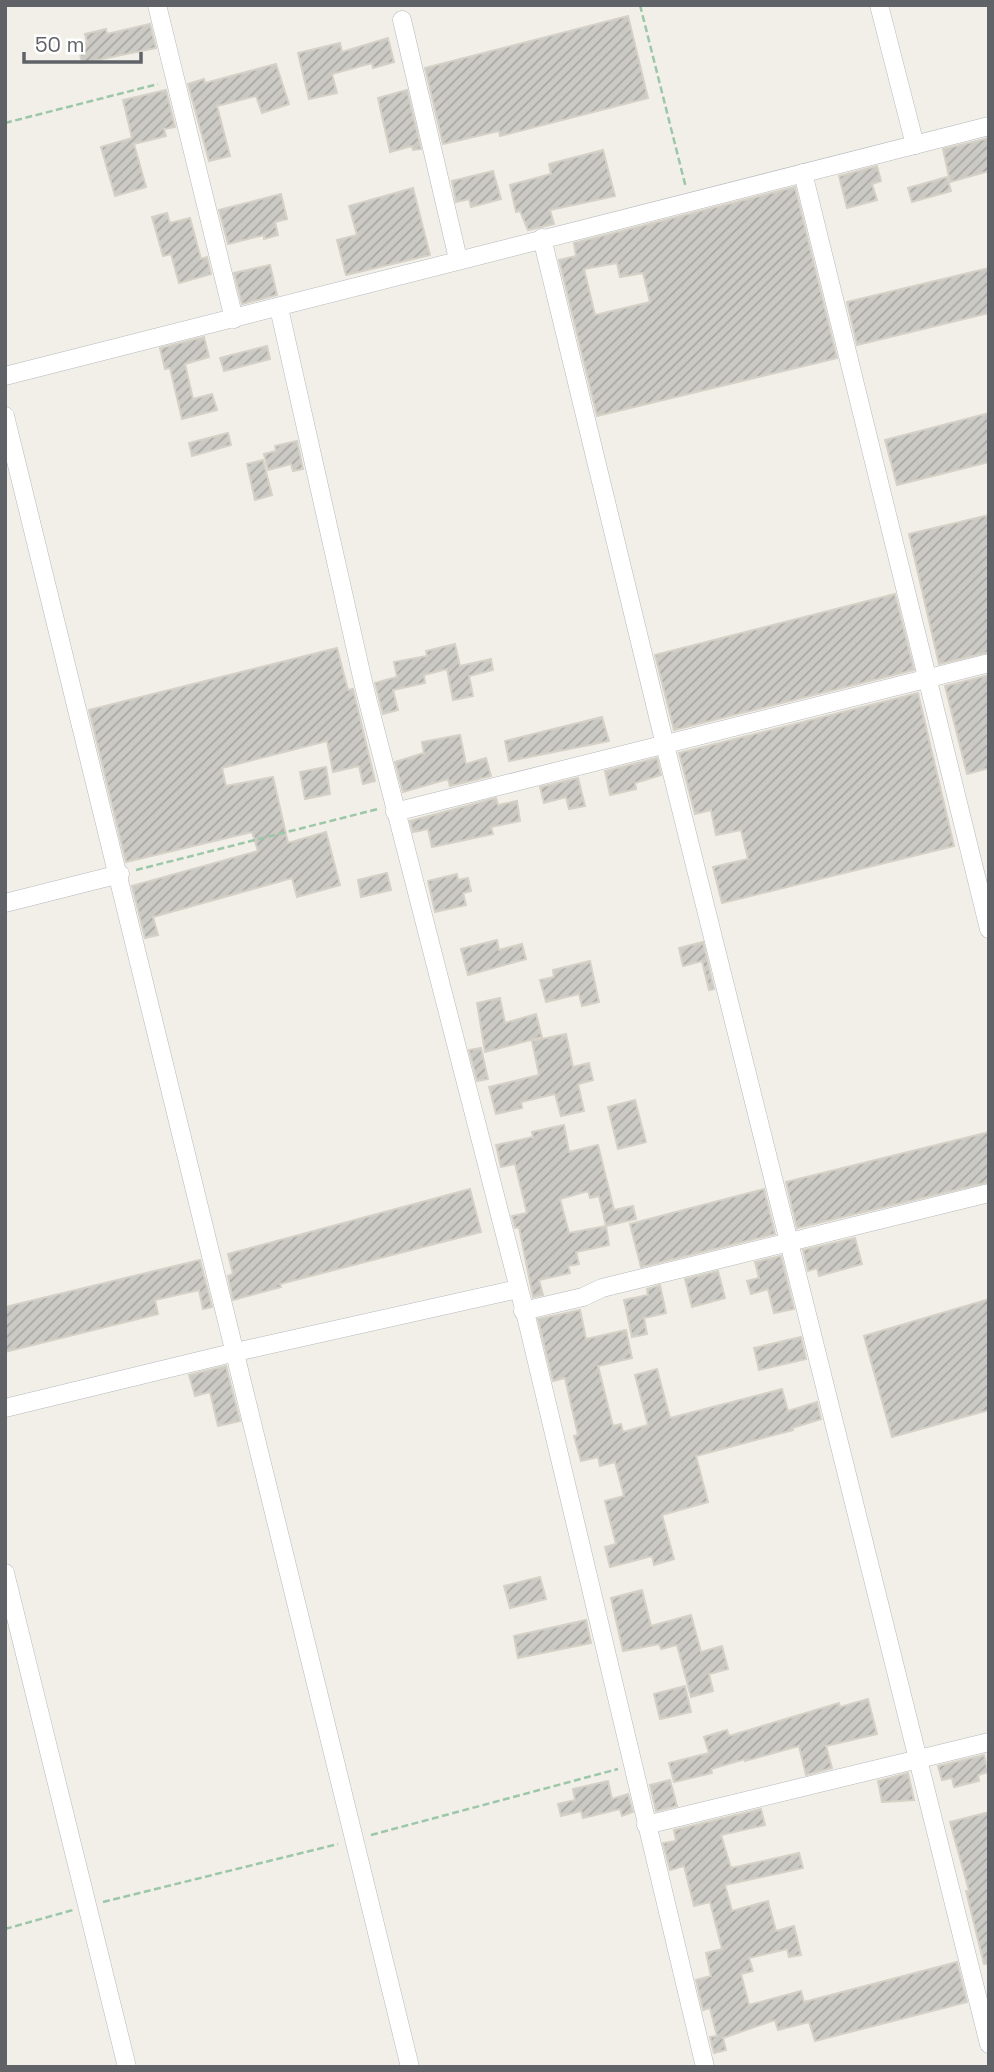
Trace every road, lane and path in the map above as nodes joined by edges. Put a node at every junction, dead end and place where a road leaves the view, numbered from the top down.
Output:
1 (157, 5) edge
2 (640, 5) edge
3 (879, 5) edge
4 (402, 20) dead end
5 (175, 80) junction
6 (5, 123) edge
7 (989, 126) edge
8 (915, 145) junction
9 (803, 173) junction
10 (690, 201) junction
11 (542, 238) junction
12 (458, 259) junction
13 (279, 309) junction
14 (233, 319) junction
15 (5, 376) edge
16 (5, 416) edge
17 (989, 663) edge
18 (928, 678) junction
19 (665, 745) junction
20 (394, 809) junction
21 (120, 874) junction
22 (5, 903) edge
23 (989, 929) edge
24 (989, 1193) edge
25 (788, 1242) junction
26 (518, 1289) junction
27 (523, 1311) junction
28 (236, 1352) junction
29 (5, 1408) edge
30 (5, 1573) edge
31 (989, 1742) edge
32 (919, 1760) junction
33 (631, 1766) junction
34 (646, 1825) junction
35 (357, 1839) junction
36 (89, 1905) junction
37 (5, 1929) edge
38 (989, 2044) edge
39 (127, 2067) edge
40 (410, 2067) edge
41 (705, 2067) edge

1 - 5 street
2 - 10 path
3 - 8 street
4 - 12 street
5 - 6 path
5 - 14 street
7 - 8 street
8 - 9 street
9 - 10 street
9 - 18 street
10 - 11 street
11 - 12 street
11 - 19 street
12 - 13 street
13 - 14 street
13 - 20 street
14 - 15 street
16 - 21 street
17 - 18 street
18 - 19 street
18 - 23 street
19 - 20 street
19 - 25 street
20 - 21 path
20 - 26 street
21 - 22 street
21 - 28 street
24 - 25 street
25 - 27 street
25 - 32 street
26 - 27 street
26 - 28 street
27 - 33 street
28 - 29 street
28 - 35 street
30 - 36 street
31 - 32 street
32 - 34 street
32 - 38 street
33 - 34 street
33 - 35 path
34 - 41 street
35 - 36 path
35 - 40 street
36 - 37 path
36 - 39 street

